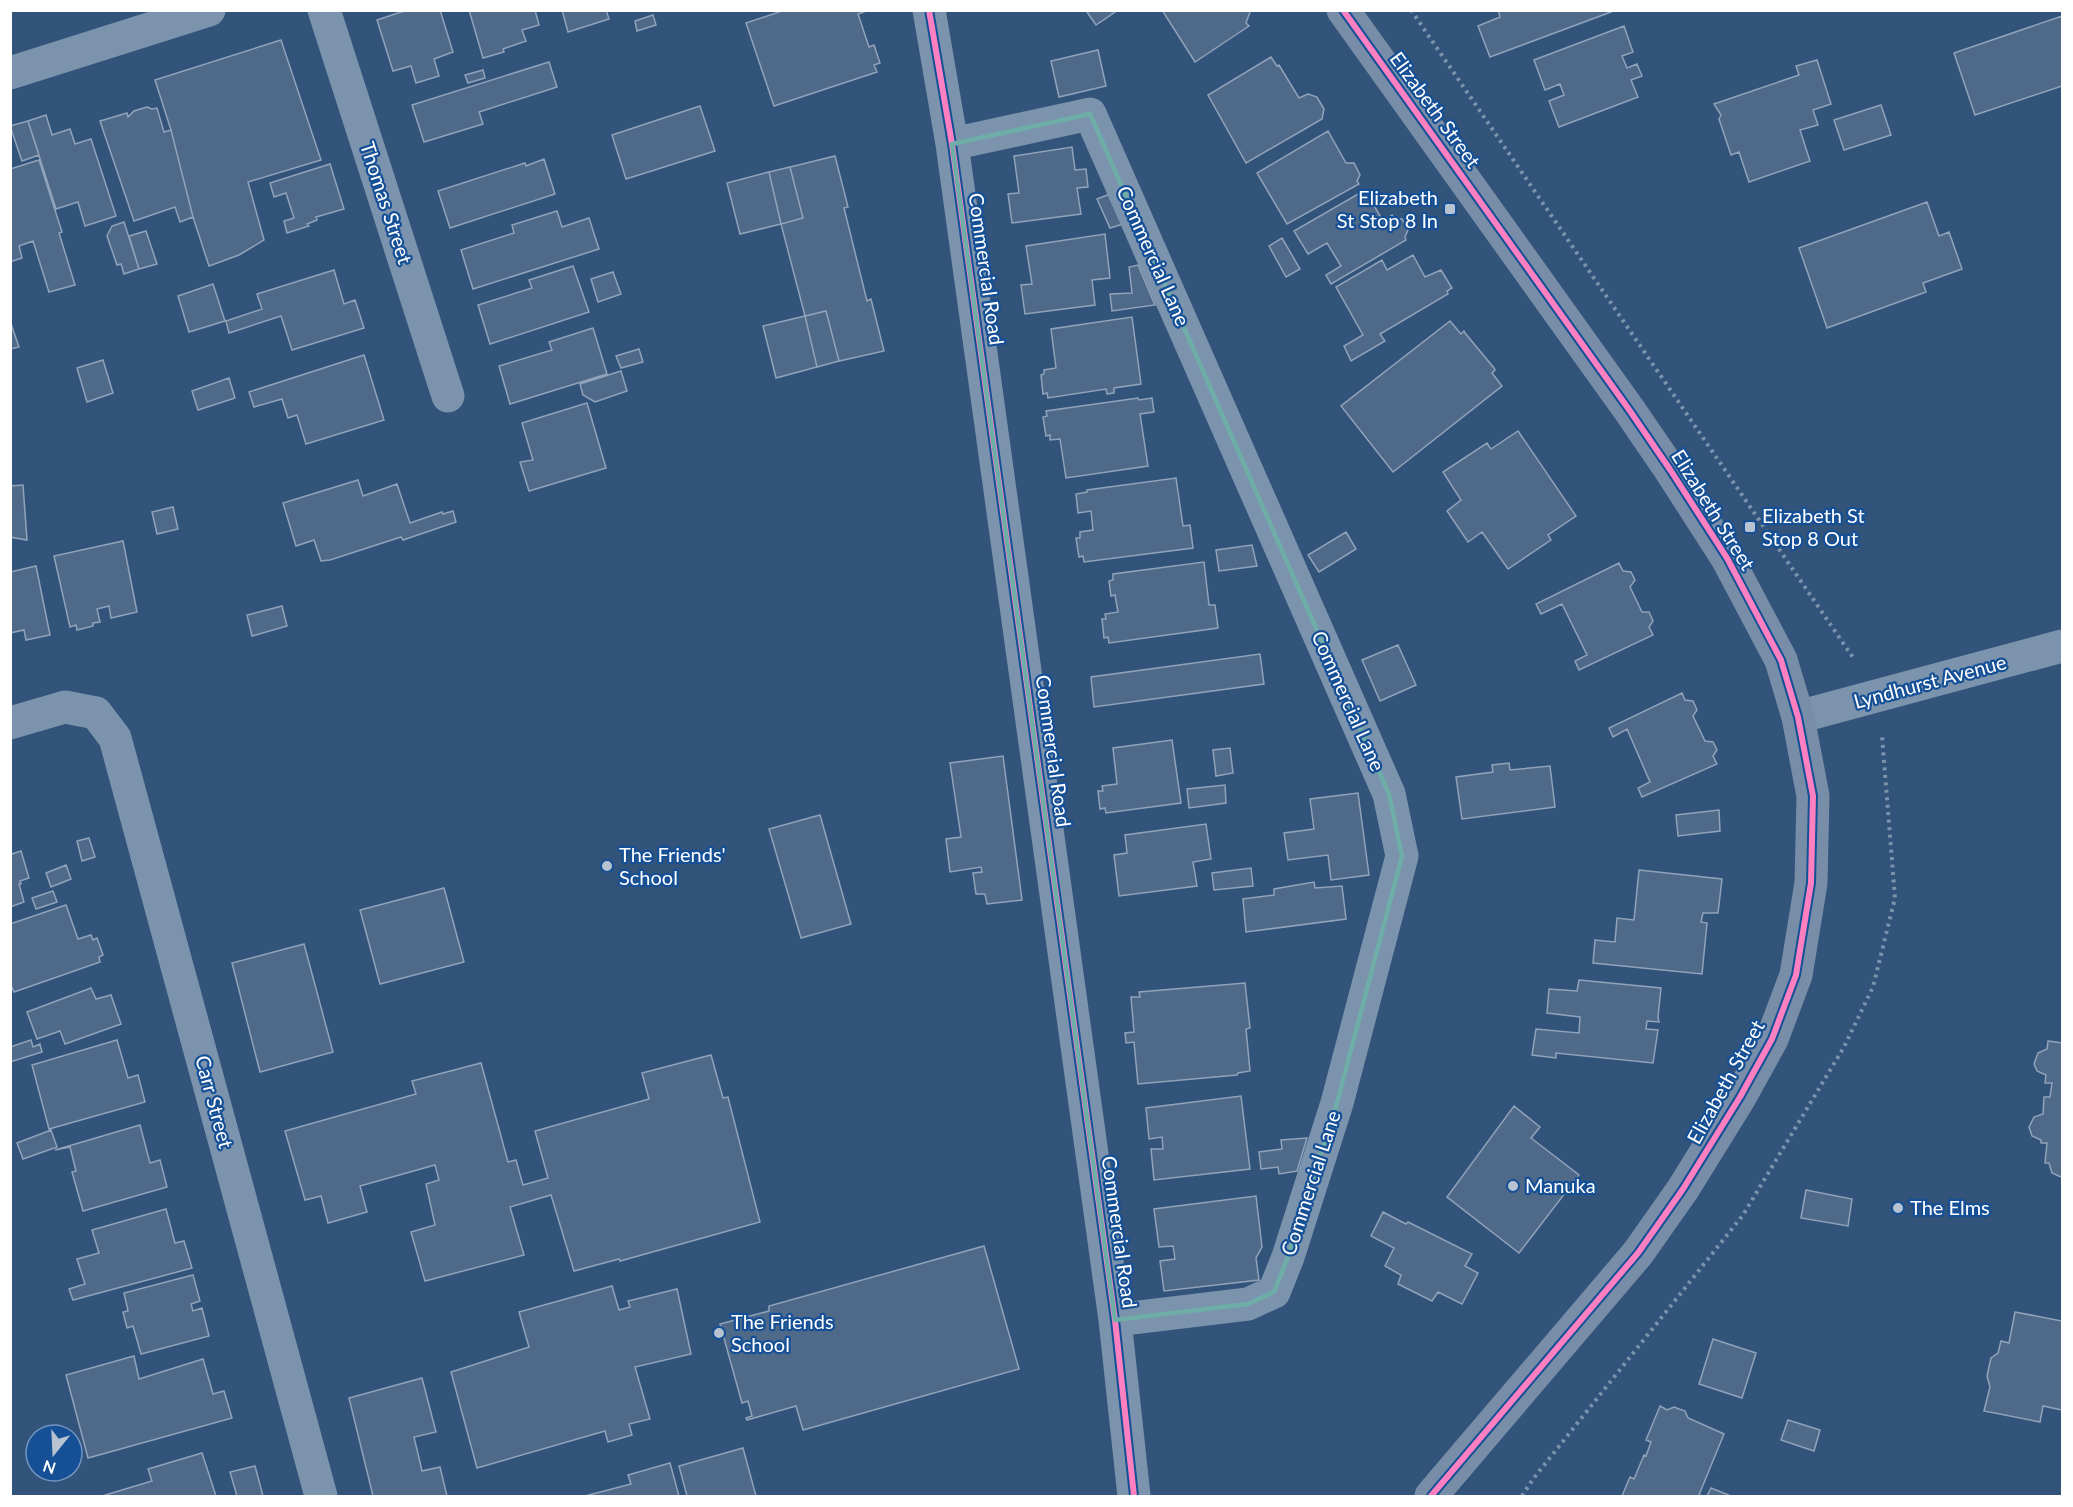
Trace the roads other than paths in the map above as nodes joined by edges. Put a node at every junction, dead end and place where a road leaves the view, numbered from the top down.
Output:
1 (208, 10) edge
2 (324, 10) edge
3 (929, 10) edge
4 (1343, 10) edge
5 (10, 73) edge
6 (952, 144) junction
7 (448, 396) dead end
8 (2062, 646) edge
9 (1798, 717) junction
10 (10, 723) edge
11 (1115, 1320) junction
12 (321, 1497) edge
13 (1134, 1497) edge
14 (1431, 1497) edge

1 - 5 street
2 - 7 street, Thomas Street
3 - 6 street, Commercial Road
4 - 9 main road, Elizabeth Street
6 - 11 street, Commercial Road
6 - 11 street, Commercial Lane
8 - 9 street, Lyndhurst Avenue
9 - 14 main road, Elizabeth Street
10 - 12 street, Carr Street
11 - 13 street, Commercial Road

